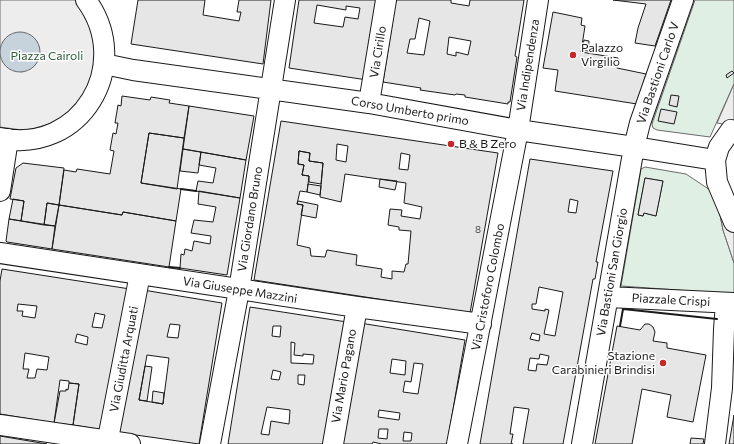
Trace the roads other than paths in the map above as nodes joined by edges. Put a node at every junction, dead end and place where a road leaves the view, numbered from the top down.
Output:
1 (86, 0) edge
2 (285, 0) edge
3 (386, 0) edge
4 (538, 0) edge
5 (683, 0) edge
6 (104, 64) junction
7 (271, 89) junction
8 (370, 103) junction
9 (733, 129) edge
10 (518, 130) junction
11 (4, 138) edge
12 (634, 147) junction
13 (715, 160) junction
14 (0, 191) edge
15 (727, 191) edge
16 (734, 222) edge
17 (0, 253) edge
18 (140, 274) junction
19 (239, 290) junction
20 (608, 297) junction
21 (730, 303) edge
22 (357, 307) junction
23 (481, 324) junction
24 (0, 425) edge
25 (108, 442) edge
26 (130, 444) edge
27 (210, 444) edge
28 (333, 444) edge
29 (457, 444) edge
30 (582, 444) edge
31 (715, 444) edge

1 - 6 street
2 - 7 street, Via Giordano Bruno
3 - 8 street, Via Cirillo
4 - 10 street, Via Indipendenza
5 - 12 street, Via Bastioni Carlo V
6 - 7 street, Corso Umberto primo
6 - 11 street
7 - 8 street, Corso Umberto primo
7 - 19 street, Via Giordano Bruno
8 - 10 street, Corso Umberto primo
9 - 13 street
10 - 12 street, Corso Umberto primo
10 - 23 street, Via Cristoforo Colombo
11 - 14 street
12 - 13 street, Corso Umberto primo
12 - 20 street, Via Bastioni San Giorgio
13 - 15 street
15 - 16 street
17 - 18 street, Via Giuseppe Mazzini
18 - 19 street, Via Giuseppe Mazzini
18 - 25 street, Via Giuditta Arquati
19 - 22 street, Via Giuseppe Mazzini
19 - 27 street, Via Giordano Bruno
20 - 21 street, Piazzale Crispi
20 - 30 street, Via Bastioni San Giorgio
21 - 31 street
22 - 23 street, Via Giuseppe Mazzini
22 - 28 street, Via Mario Pagano
23 - 29 street, Via Cristoforo Colombo
24 - 25 street
25 - 26 street

